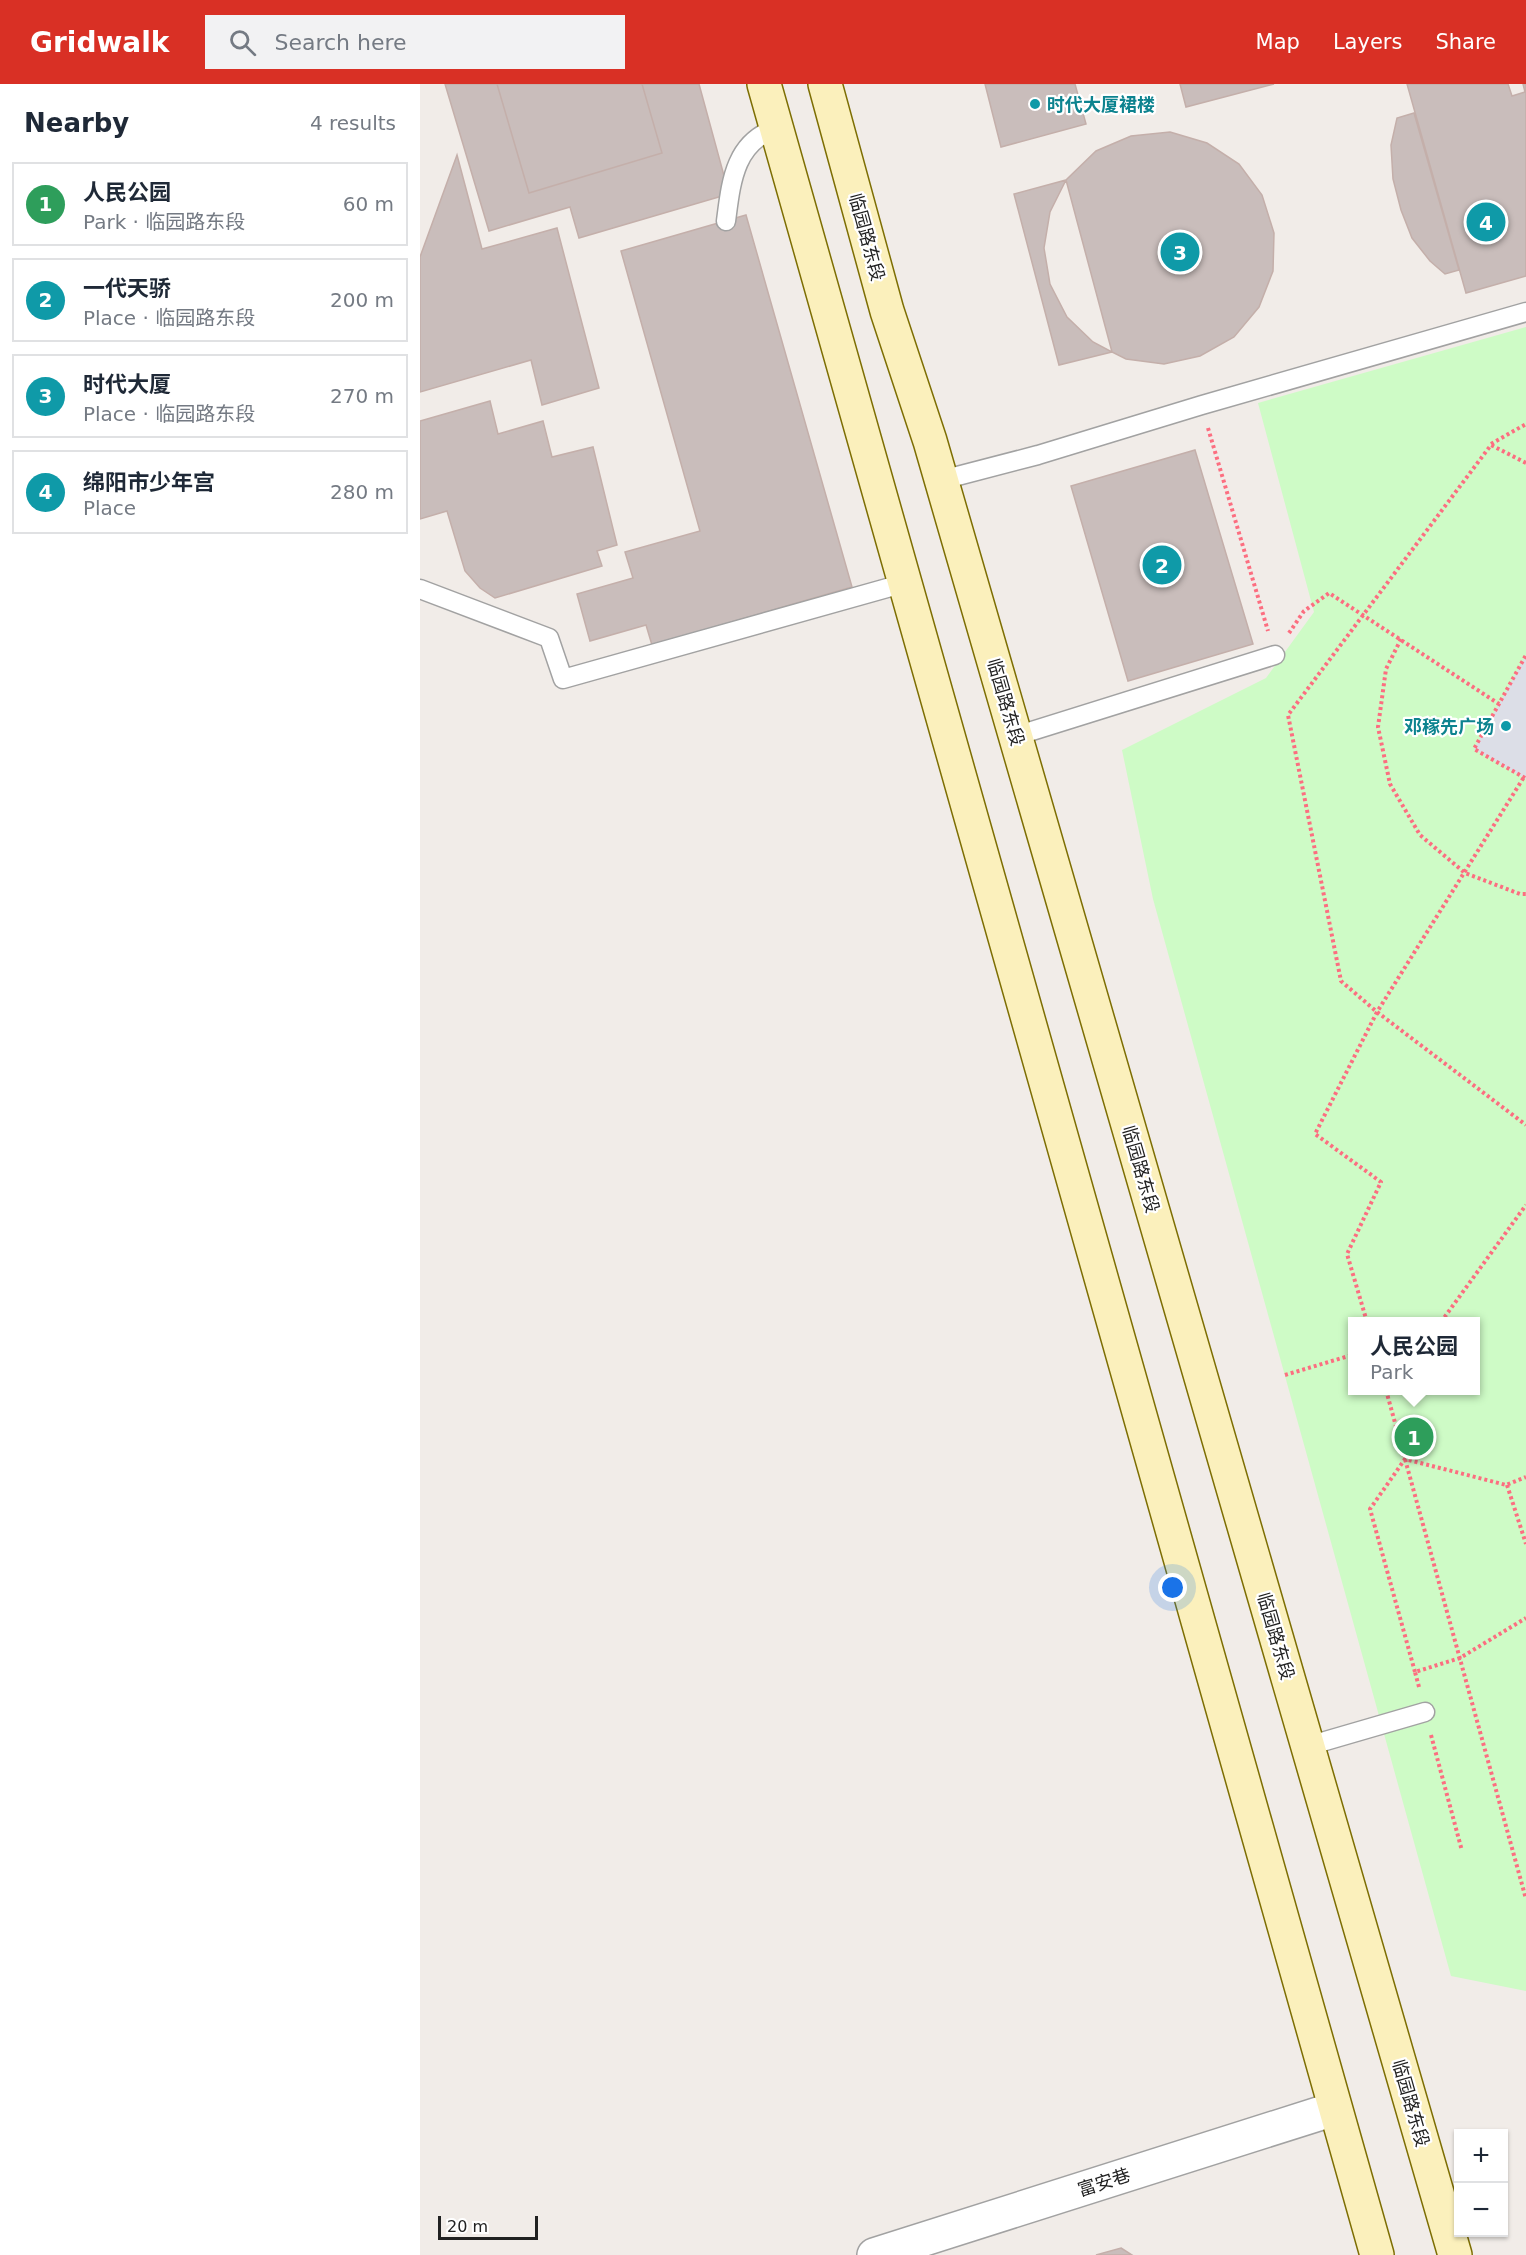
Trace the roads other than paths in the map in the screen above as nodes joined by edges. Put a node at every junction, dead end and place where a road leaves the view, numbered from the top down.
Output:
1 (764, 84) edge
2 (825, 84) edge
3 (777, 128) junction
4 (726, 221) dead end
5 (1526, 312) edge
6 (942, 480) junction
7 (905, 583) junction
8 (420, 589) edge
9 (1275, 655) road end
10 (1016, 736) junction
11 (1425, 1712) road end
12 (1308, 1746) junction
13 (1334, 2109) junction
14 (874, 2255) edge
15 (1377, 2255) edge
16 (1455, 2255) edge

1 - 3 main road
2 - 6 main road, 临园路东段
3 - 4 lane
3 - 7 main road
5 - 6 lane
6 - 10 main road, 临园路东段
7 - 8 lane
7 - 13 main road
9 - 10 lane
10 - 12 main road, 临园路东段
11 - 12 lane
12 - 16 main road, 临园路东段
13 - 14 street, 富安巷
13 - 15 main road

